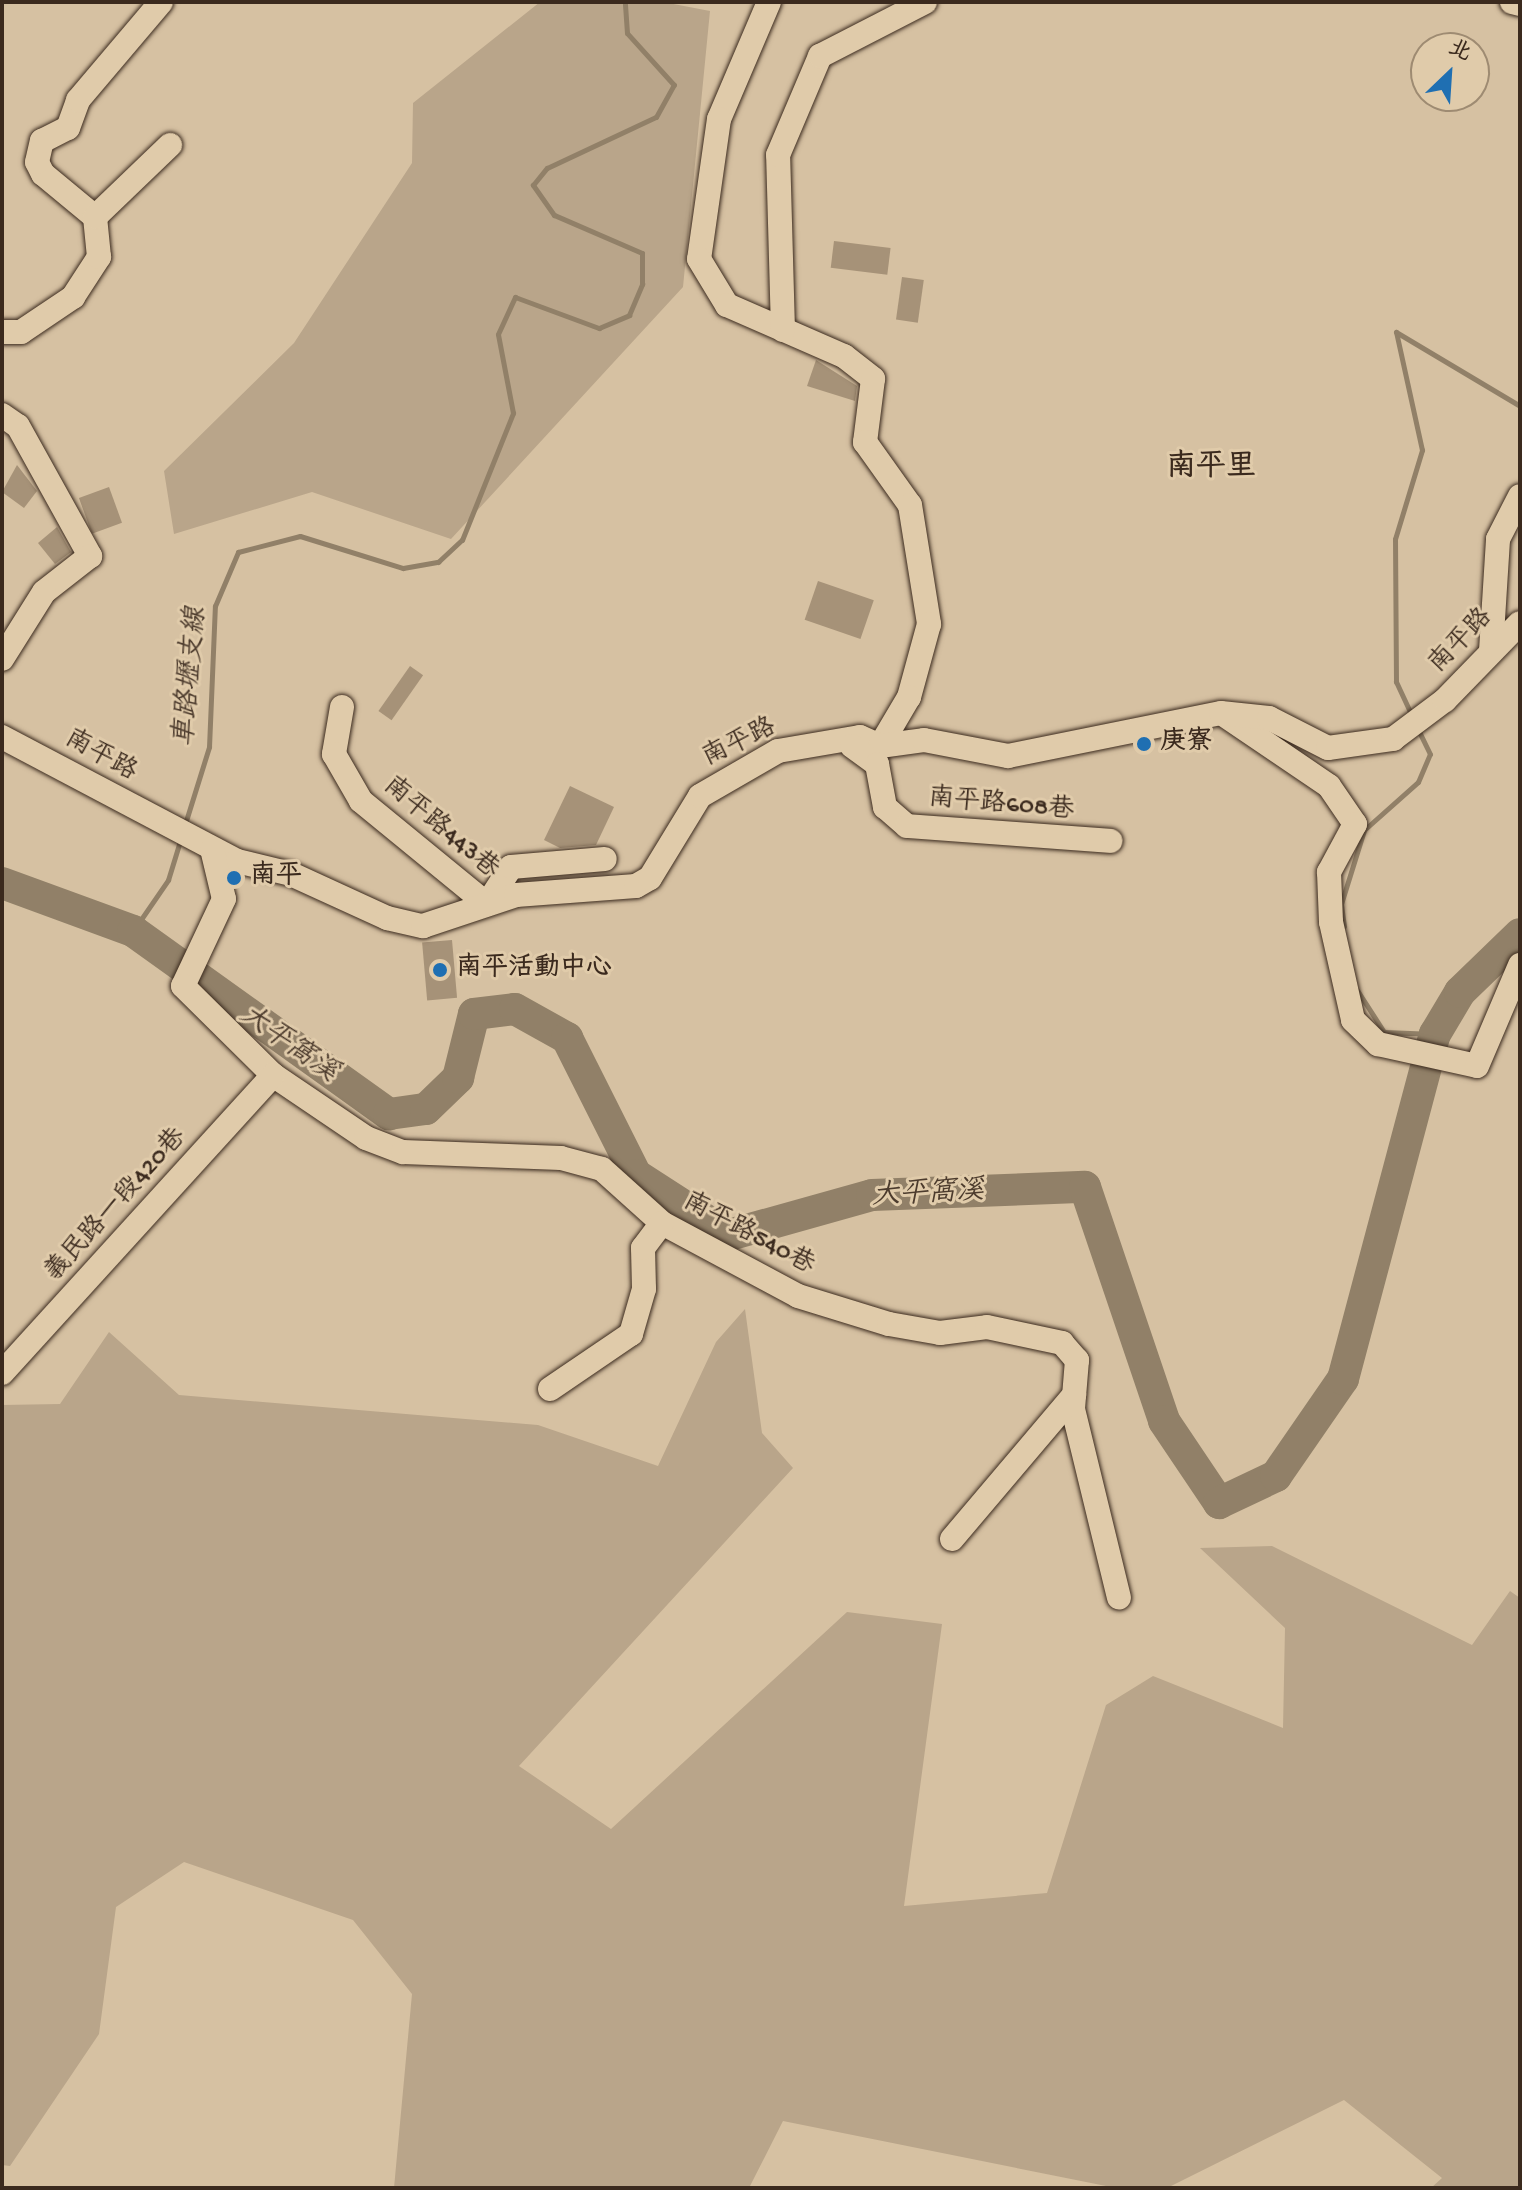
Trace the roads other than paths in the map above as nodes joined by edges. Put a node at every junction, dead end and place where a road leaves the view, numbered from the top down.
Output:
1 (161, 2) edge
2 (769, 2) edge
3 (925, 2) edge
4 (1512, 2) edge
5 (1520, 4) edge
6 (170, 145) dead end
7 (95, 217) junction
8 (783, 330) junction
9 (2, 332) edge
10 (2, 415) edge
11 (1520, 496) edge
12 (1520, 623) edge
13 (1491, 651) junction
14 (2, 659) edge
15 (342, 707) dead end
16 (1221, 713) junction
17 (2, 737) edge
18 (843, 740) junction
19 (880, 746) junction
20 (1110, 841) dead end
21 (212, 849) junction
22 (605, 859) dead end
23 (487, 904) junction
24 (1520, 965) edge
25 (273, 1075) junction
26 (662, 1223) junction
27 (2, 1373) edge
28 (550, 1389) dead end
29 (1074, 1395) junction
30 (952, 1539) dead end
31 (1119, 1597) dead end

1 - 7 street
2 - 8 street
3 - 8 street
4 - 5 street
6 - 7 street
7 - 9 street
8 - 19 street
10 - 14 street
11 - 13 street
12 - 13 street, 南平路
13 - 16 street, 南平路
15 - 23 street, 南平路443巷
16 - 19 street, 南平路
16 - 24 street
17 - 21 street, 南平路
18 - 19 street, 南平路
18 - 20 street, 南平路608巷
18 - 23 street, 南平路
21 - 23 street, 南平路
21 - 25 street, 南平路540巷
22 - 23 street
25 - 26 street, 南平路540巷
25 - 27 street, 義民路一段420巷
26 - 28 street
26 - 29 street, 南平路540巷
29 - 30 street
29 - 31 street, 南平路540巷

